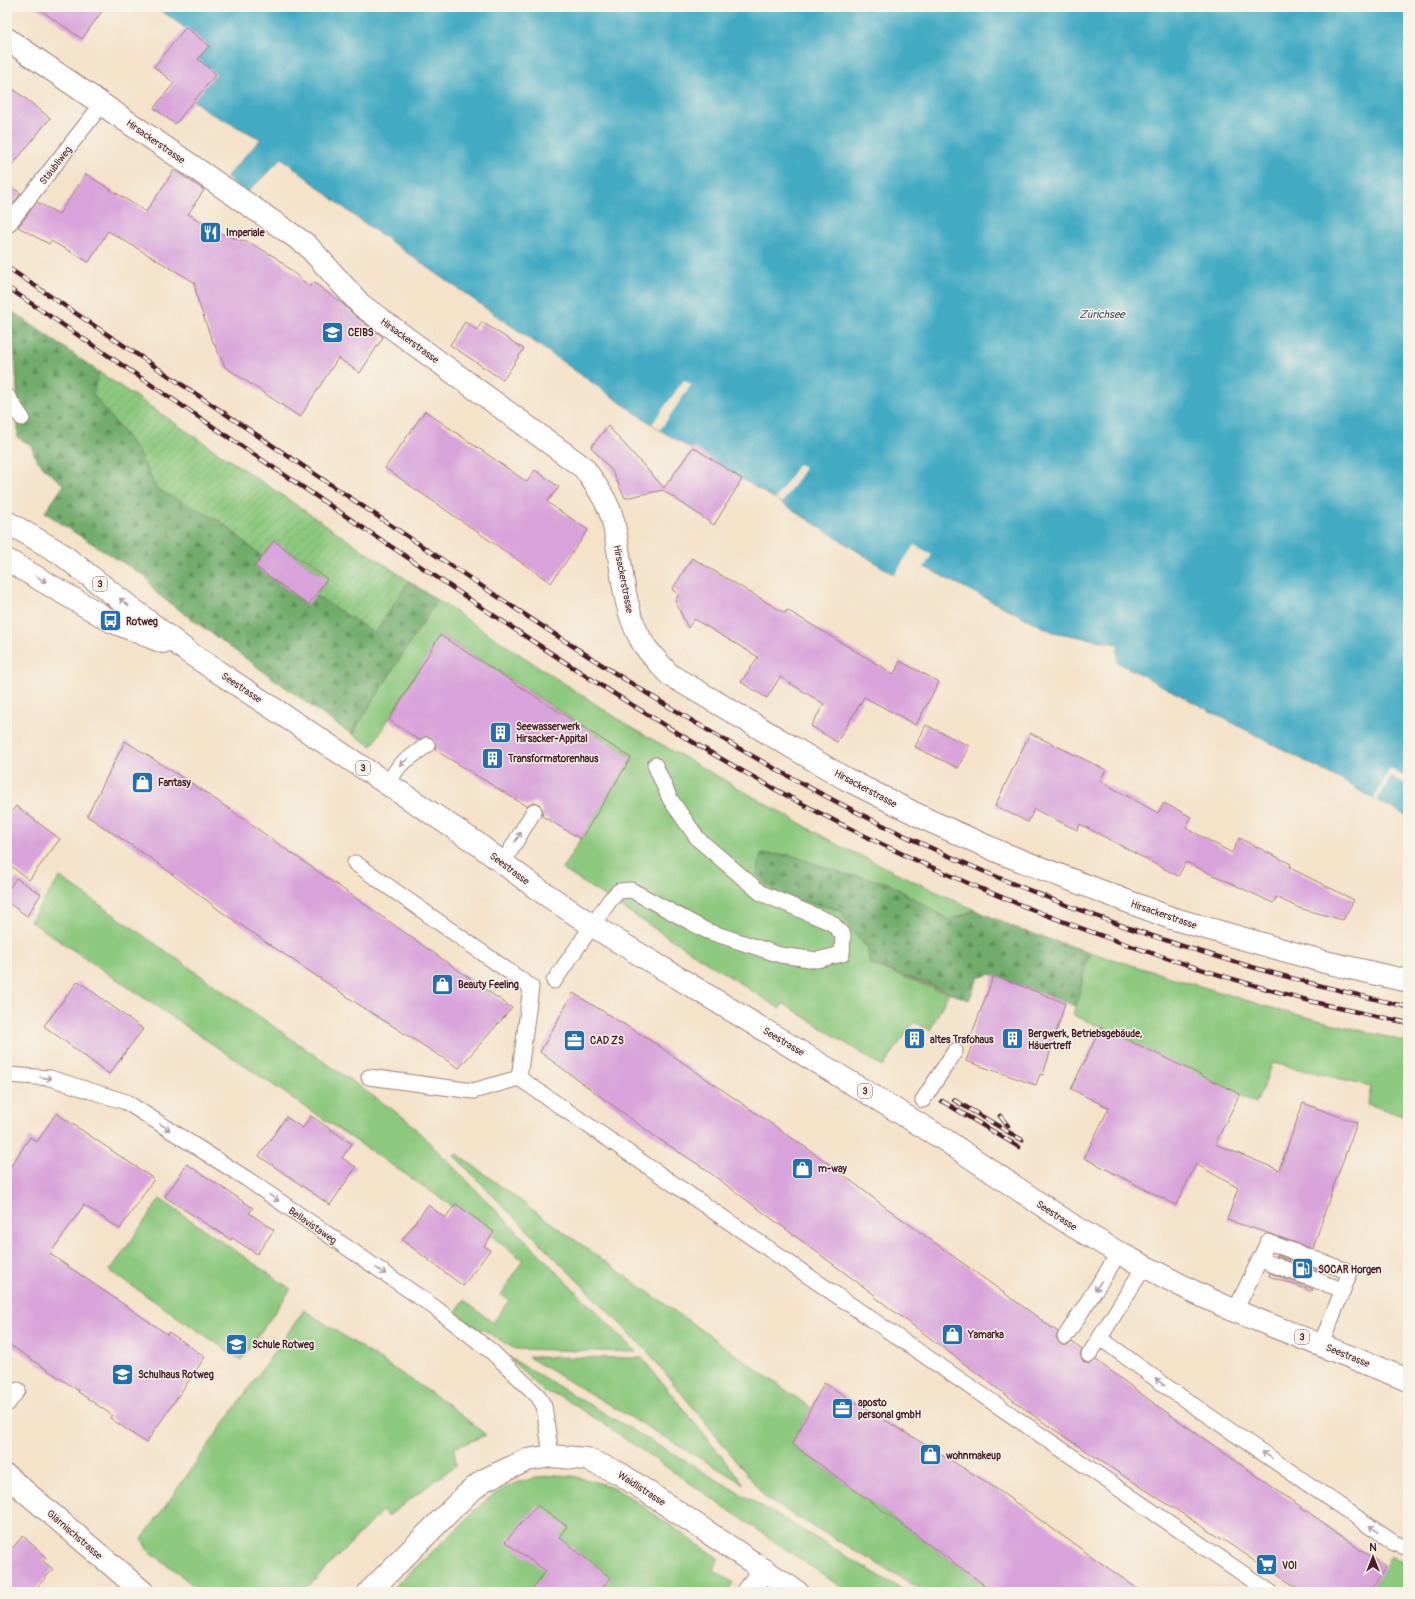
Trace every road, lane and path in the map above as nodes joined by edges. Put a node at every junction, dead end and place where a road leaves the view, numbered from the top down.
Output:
1 (7, 39) edge
2 (102, 104) junction
3 (7, 226) edge
4 (7, 396) edge
5 (22, 418) dead end
6 (7, 522) edge
7 (7, 560) edge
8 (188, 652) junction
9 (427, 745) dead end
10 (655, 765) dead end
11 (387, 784) junction
12 (534, 811) dead end
13 (355, 863) dead end
14 (503, 863) junction
15 (593, 926) junction
16 (554, 981) dead end
17 (1408, 981) edge
18 (955, 1051) dead end
19 (7, 1075) edge
20 (369, 1077) dead end
21 (519, 1078) junction
22 (923, 1100) dead end
23 (1119, 1254) junction
24 (1144, 1267) junction
25 (1235, 1311) junction
26 (1065, 1337) dead end
27 (1100, 1338) junction
28 (1322, 1344) junction
29 (1089, 1355) dead end
30 (1408, 1380) edge
31 (18, 1390) dead end
32 (7, 1404) edge
33 (551, 1456) junction
34 (7, 1476) edge
35 (1408, 1548) edge
36 (765, 1570) junction
37 (143, 1592) edge
38 (369, 1592) edge
39 (748, 1592) edge
40 (798, 1592) edge
41 (1270, 1592) edge

1 - 2 main road, Hirsackerstrasse
2 - 3 lane, Stäubliweg
2 - 17 main road, Hirsackerstrasse
4 - 5 lane
8 -> 6 main road, Seestrasse / 3
7 -> 8 main road, Seestrasse / 3
8 - 11 main road, Seestrasse / 3
9 -> 11 lane
10 - 15 lane
11 - 14 main road, Seestrasse / 3
14 -> 12 lane
13 - 21 lane
14 - 15 main road, Seestrasse / 3
15 - 16 lane
15 - 23 main road, Seestrasse / 3
18 - 22 lane
19 -> 33 lane, Bellavistaweg
20 - 21 lane
21 - 41 lane
23 - 24 main road, Seestrasse / 3
23 -> 26 lane
24 - 25 main road, Seestrasse / 3
24 - 27 lane
25 - 28 main road, Seestrasse / 3
25 - 28 lane
27 - 29 lane
35 -> 27 lane
28 - 30 main road, Seestrasse / 3
31 - 32 lane
33 - 36 main road, Waidlistrasse
33 - 38 main road, Waidlistrasse
34 - 37 main road, Glärnischstrasse
36 - 39 main road
36 - 40 main road, Waidlistrasse

